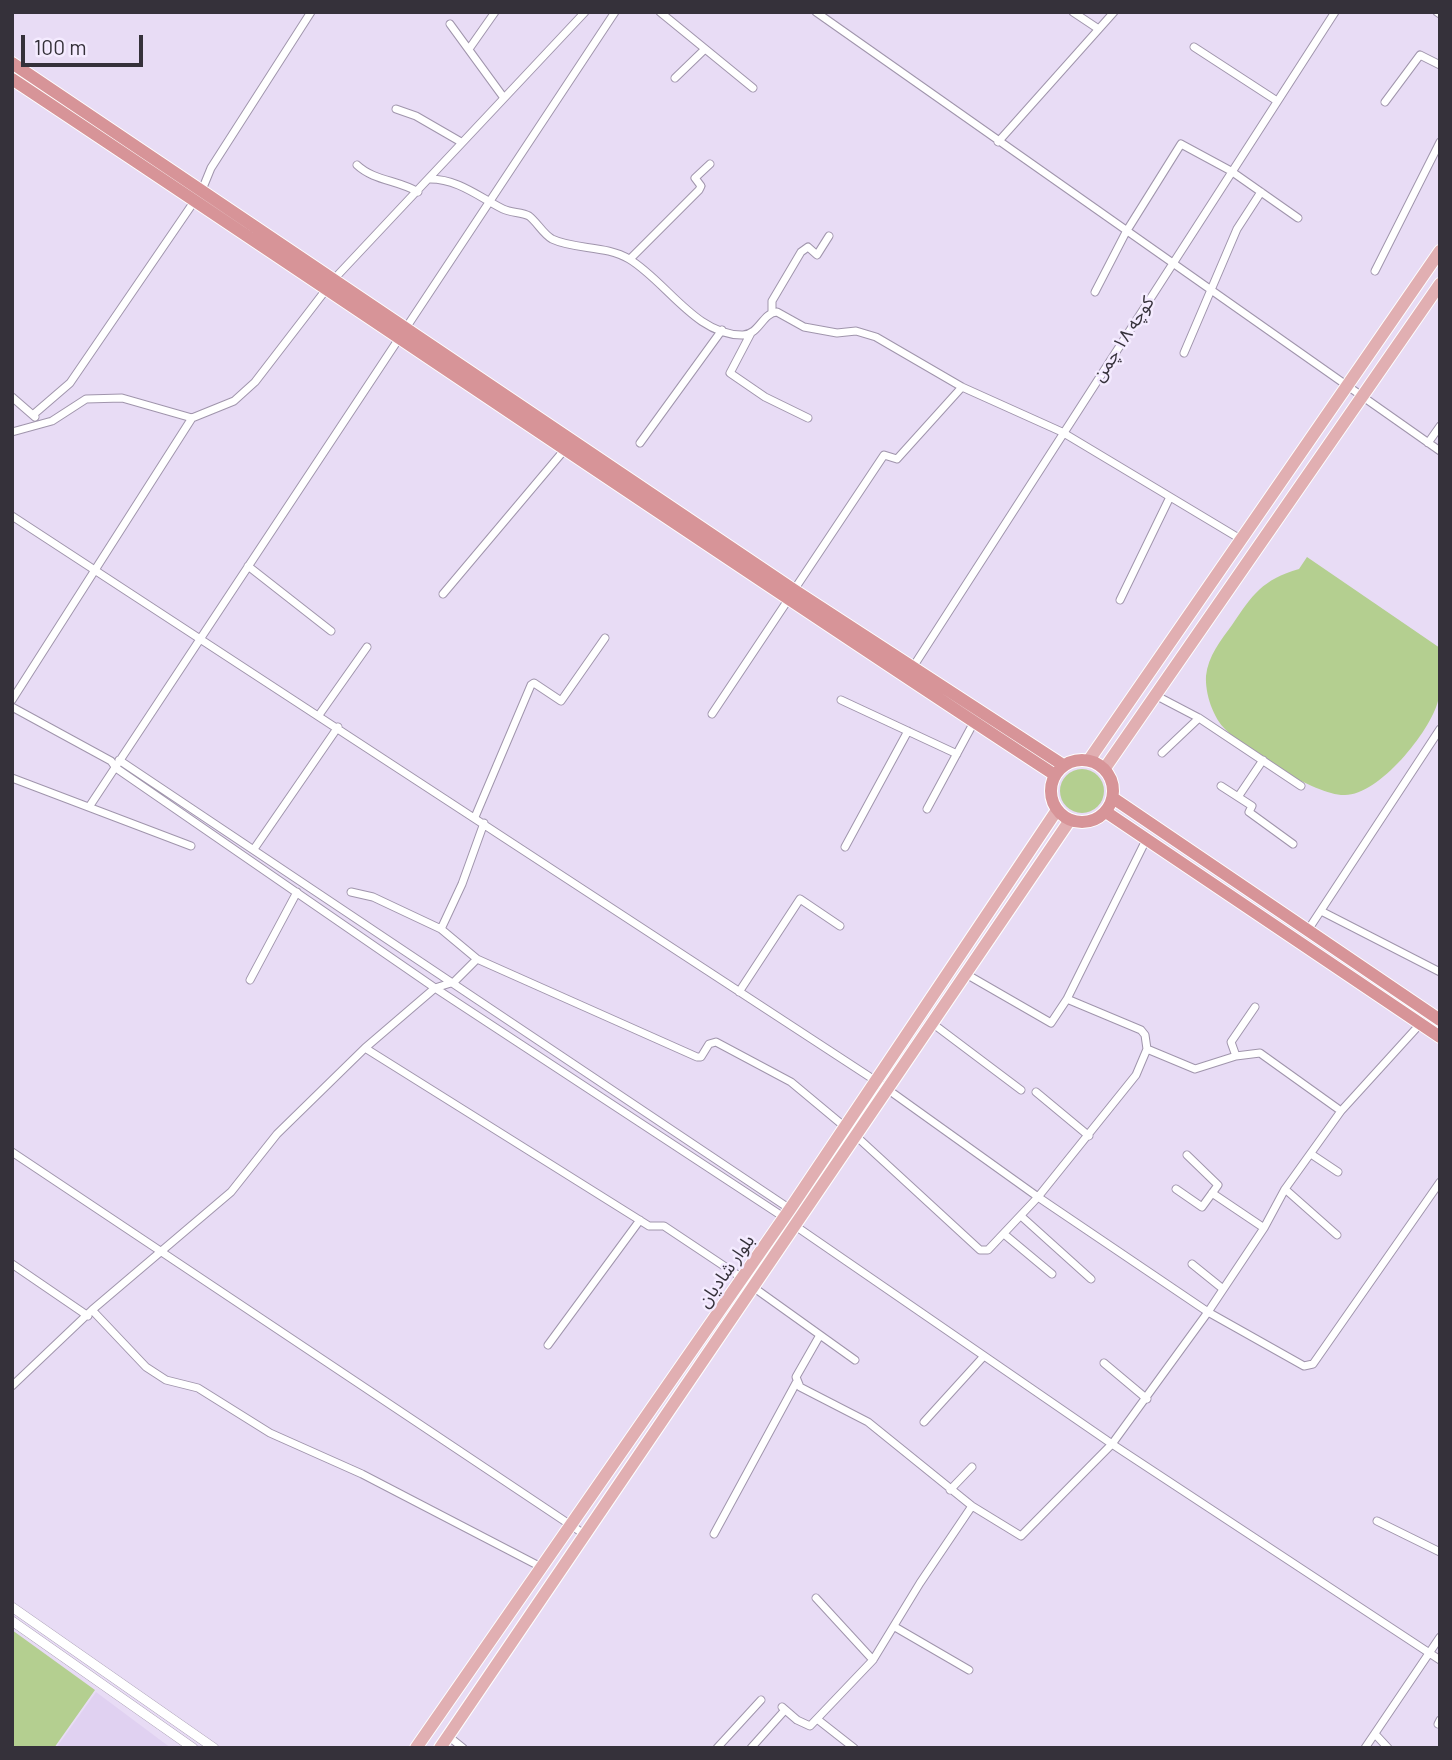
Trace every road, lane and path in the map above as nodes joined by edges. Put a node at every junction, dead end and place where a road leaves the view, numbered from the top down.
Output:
1 (311, 12) edge
2 (495, 12) edge
3 (585, 12) edge
4 (615, 12) edge
5 (660, 12) edge
6 (816, 12) edge
7 (1073, 12) edge
8 (1114, 12) edge
9 (1335, 12) edge
10 (450, 24) dead end
11 (1097, 28) junction
12 (1194, 47) dead end
13 (469, 49) junction
14 (705, 49) junction
15 (12, 63) edge
16 (1440, 65) edge
17 (675, 78) dead end
18 (12, 79) edge
19 (753, 88) dead end
20 (503, 98) junction
21 (1277, 100) junction
22 (1385, 102) dead end
23 (397, 109) dead end
24 (461, 142) junction
25 (998, 142) junction
26 (1440, 142) edge
27 (710, 164) dead end
28 (357, 165) dead end
29 (1231, 171) junction
30 (430, 179) junction
31 (418, 192) junction
32 (1261, 192) junction
33 (198, 195) junction
34 (489, 201) junction
35 (1298, 218) dead end
36 (1126, 232) junction
37 (829, 236) dead end
38 (1440, 251) edge
39 (630, 259) junction
40 (1171, 264) junction
41 (1375, 271) dead end
42 (332, 283) junction
43 (1440, 284) edge
44 (1095, 292) dead end
45 (1212, 292) junction
46 (772, 313) junction
47 (722, 330) junction
48 (406, 333) junction
49 (751, 333) junction
50 (1184, 353) dead end
51 (962, 387) junction
52 (1347, 387) junction
53 (12, 397) edge
54 (1363, 398) junction
55 (34, 414) junction
56 (192, 418) junction
57 (808, 418) dead end
58 (38, 425) junction
59 (1440, 426) edge
60 (12, 432) edge
61 (1062, 432) junction
62 (640, 443) dead end
63 (1428, 443) junction
64 (566, 448) junction
65 (1440, 451) edge
66 (1169, 499) junction
67 (12, 516) edge
68 (1243, 540) junction
69 (247, 566) junction
70 (97, 570) junction
71 (443, 594) dead end
72 (791, 595) junction
73 (1120, 600) dead end
74 (331, 631) dead end
75 (200, 637) junction
76 (605, 638) dead end
77 (367, 647) dead end
78 (913, 667) junction
79 (1155, 695) junction
80 (12, 700) edge
81 (841, 700) dead end
82 (12, 708) edge
83 (712, 714) dead end
84 (319, 715) junction
85 (1199, 718) junction
86 (974, 722) junction
87 (338, 727) junction
88 (1440, 729) edge
89 (908, 731) junction
90 (1162, 753) dead end
91 (957, 754) junction
92 (121, 759) junction
93 (1089, 760) junction
94 (1263, 760) junction
95 (113, 764) junction
96 (1105, 768) junction
97 (1059, 770) junction
98 (12, 778) edge
99 (1221, 786) dead end
100 (1301, 786) dead end
101 (1238, 797) junction
102 (1113, 798) junction
103 (89, 807) junction
104 (927, 809) dead end
105 (1057, 810) junction
106 (1106, 812) junction
107 (475, 817) junction
108 (1070, 820) junction
109 (484, 824) junction
110 (1146, 840) junction
111 (1293, 844) dead end
112 (191, 846) dead end
113 (845, 847) dead end
114 (254, 849) junction
115 (297, 892) junction
116 (351, 892) dead end
117 (1321, 911) junction
118 (840, 926) dead end
119 (441, 929) junction
120 (1308, 930) junction
121 (477, 958) junction
122 (1440, 972) edge
123 (966, 974) junction
124 (250, 980) dead end
125 (454, 982) junction
126 (436, 988) junction
127 (739, 992) junction
128 (1067, 999) junction
129 (1255, 1007) dead end
130 (1438, 1016) edge
131 (932, 1023) junction
132 (1419, 1023) junction
133 (1440, 1037) edge
134 (365, 1048) junction
135 (1147, 1049) junction
136 (1236, 1056) junction
137 (876, 1082) junction
138 (887, 1089) junction
139 (1021, 1090) dead end
140 (1036, 1092) dead end
141 (1341, 1111) junction
142 (845, 1127) junction
143 (856, 1136) junction
144 (1088, 1136) junction
145 (12, 1152) edge
146 (1311, 1154) junction
147 (1187, 1155) dead end
148 (1338, 1172) dead end
149 (1440, 1182) edge
150 (1175, 1189) dead end
151 (1285, 1189) junction
152 (1212, 1193) junction
153 (1038, 1197) junction
154 (1021, 1216) junction
155 (790, 1218) junction
156 (640, 1220) junction
157 (1264, 1228) junction
158 (1004, 1234) junction
159 (1337, 1235) dead end
160 (163, 1251) junction
161 (12, 1264) edge
162 (1192, 1264) dead end
163 (1052, 1274) dead end
164 (742, 1278) junction
165 (1091, 1279) dead end
166 (753, 1287) junction
167 (1223, 1289) junction
168 (1208, 1312) junction
169 (90, 1313) junction
170 (820, 1335) junction
171 (548, 1345) dead end
172 (984, 1356) junction
173 (855, 1360) dead end
174 (1104, 1363) dead end
175 (796, 1382) junction
176 (12, 1386) edge
177 (1147, 1399) junction
178 (924, 1422) dead end
179 (1112, 1444) junction
180 (972, 1467) dead end
181 (950, 1490) junction
182 (972, 1506) junction
183 (1377, 1521) dead end
184 (570, 1525) junction
185 (584, 1534) junction
186 (714, 1534) dead end
187 (1440, 1552) edge
188 (541, 1567) junction
189 (816, 1598) dead end
190 (12, 1607) edge
191 (12, 1621) edge
192 (895, 1627) junction
193 (1440, 1637) edge
194 (1430, 1653) junction
195 (873, 1660) junction
196 (1440, 1660) edge
197 (970, 1670) dead end
198 (761, 1700) dead end
199 (817, 1719) junction
200 (1375, 1734) junction
201 (448, 1736) junction
202 (194, 1748) edge
203 (214, 1748) edge
204 (416, 1748) edge
205 (440, 1748) edge
206 (463, 1748) edge
207 (717, 1748) edge
208 (751, 1748) edge
209 (854, 1748) edge
210 (1365, 1748) edge
211 (1388, 1748) edge

1 - 33 street
2 - 13 street
3 - 20 street
4 - 34 street
5 - 14 street
6 - 25 street
7 - 11 street
8 - 11 street
9 - 21 street, كوچه ١٨ چمن
10 - 13 street
11 - 25 street
12 - 21 street
13 - 20 street
14 - 17 street
14 - 19 street
15 - 33 highway
16 - 22 street
18 - 33 highway
20 - 24 street
21 - 29 street, كوچه ١٨ چمن
23 - 24 street
24 - 30 street
25 - 36 street
26 - 41 street
27 - 39 street
28 - 31 street
29 - 32 street
29 - 36 street
29 - 40 street, كوچه ١٨ چمن
30 - 31 street
30 - 34 street
31 - 42 street
32 - 35 street
32 - 45 street
33 - 42 highway
33 - 55 street
34 - 39 street
34 - 48 street
36 - 40 street
36 - 44 street
37 - 46 street
38 - 52 main road
39 - 47 street
40 - 45 street
40 - 61 street, كوچه ١٨ چمن
42 - 48 highway
42 - 56 street
43 - 54 main road
45 - 50 street
45 - 52 street
46 - 49 street
46 - 51 street
47 - 49 street
47 - 62 street
48 - 64 highway
48 - 69 street
48 - 72 highway
49 - 57 street
51 - 61 street
51 - 72 street
52 - 54 street
52 - 68 main road
53 - 55 street
54 - 63 street
54 - 79 main road
55 - 58 street
56 - 58 street
56 - 70 street
58 - 60 street
59 - 63 street
61 - 66 street
61 - 78 street, كوچه ١٨ چمن
63 - 65 street
64 - 71 street
64 - 72 highway
66 - 68 street
66 - 73 street
67 - 70 street
68 - 93 main road
69 - 74 street
69 - 75 street
70 - 75 street
70 - 80 street
72 - 78 highway
72 - 83 street
72 - 86 highway
75 - 84 street
75 - 92 street
76 - 107 street
77 - 84 street
78 - 97 highway
79 - 85 street
79 - 96 main road
81 - 89 street
82 - 95 street
84 - 87 street
85 - 90 street
85 - 94 street
86 - 91 street
86 - 97 highway
87 - 107 street
87 - 114 street
88 - 117 street
89 - 91 street
89 - 113 street
91 - 104 street
92 - 95 street
92 - 114 street
93 - 96 highway
93 - 97 highway
94 - 100 street
94 - 101 street
95 - 103 street
95 - 115 street
96 - 102 highway
97 - 105 highway
98 - 103 street
99 - 101 street
101 - 111 street
102 - 106 highway
102 - 120 highway
103 - 112 street
105 - 108 highway
105 - 137 main road, بلوار شادیان
106 - 108 highway
106 - 110 highway
107 - 109 street
108 - 123 main road, بلوار شادیان
109 - 119 street
109 - 127 street
110 - 128 street
110 - 132 highway
114 - 125 street
115 - 124 street
115 - 126 street
116 - 119 street
117 - 120 street
117 - 122 street
118 - 127 street
119 - 121 street
120 - 130 highway
121 - 125 street
121 - 142 street
123 - 128 street
123 - 131 main road, بلوار شادیان
125 - 126 street
125 - 155 street
126 - 134 street
126 - 155 street
127 - 137 street
128 - 135 street
129 - 136 street
130 - 132 street
131 - 138 main road, بلوار شادیان
131 - 139 street
132 - 133 highway
132 - 141 street
134 - 156 street
134 - 160 street
135 - 136 street
135 - 144 street
136 - 141 street
137 - 138 street
137 - 142 main road, بلوار شادیان
138 - 143 main road, بلوار شادیان
138 - 153 street
140 - 144 street
141 - 146 street
142 - 155 main road, بلوار شادیان
143 - 155 main road, بلوار شادیان
143 - 158 street
144 - 153 street
145 - 160 street
146 - 148 street
146 - 151 street
147 - 152 street
149 - 168 street
150 - 152 street
151 - 157 street
151 - 159 street
152 - 157 street
153 - 154 street
153 - 168 street
154 - 158 street
154 - 165 street
155 - 164 main road, بلوار شادیان
155 - 166 main road, بلوار شادیان
155 - 172 street
156 - 164 street
156 - 171 street
157 - 167 street
158 - 163 street
160 - 169 street
160 - 184 street
161 - 169 street
162 - 167 street
164 - 184 main road, بلوار شادیان
166 - 170 street
166 - 185 main road, بلوار شادیان
167 - 168 street
168 - 177 street
169 - 176 street
169 - 188 street
170 - 173 street
170 - 175 street
172 - 178 street
172 - 179 street
174 - 177 street
175 - 181 street
175 - 186 street
177 - 179 street
179 - 182 street
179 - 194 street
180 - 181 street
181 - 182 street
182 - 192 street
183 - 187 street
184 - 185 street
184 - 188 main road, بلوار شادیان
185 - 201 main road, بلوار شادیان
188 - 204 main road, بلوار شادیان
189 - 195 street
190 - 203 street
191 - 202 street
192 - 195 street
192 - 197 street
193 - 194 street
194 - 196 street
194 - 200 street
195 - 199 street
198 - 207 street
199 - 208 street
199 - 209 street
200 - 210 street
200 - 211 street
201 - 205 main road, بلوار شادیان
201 - 206 street

